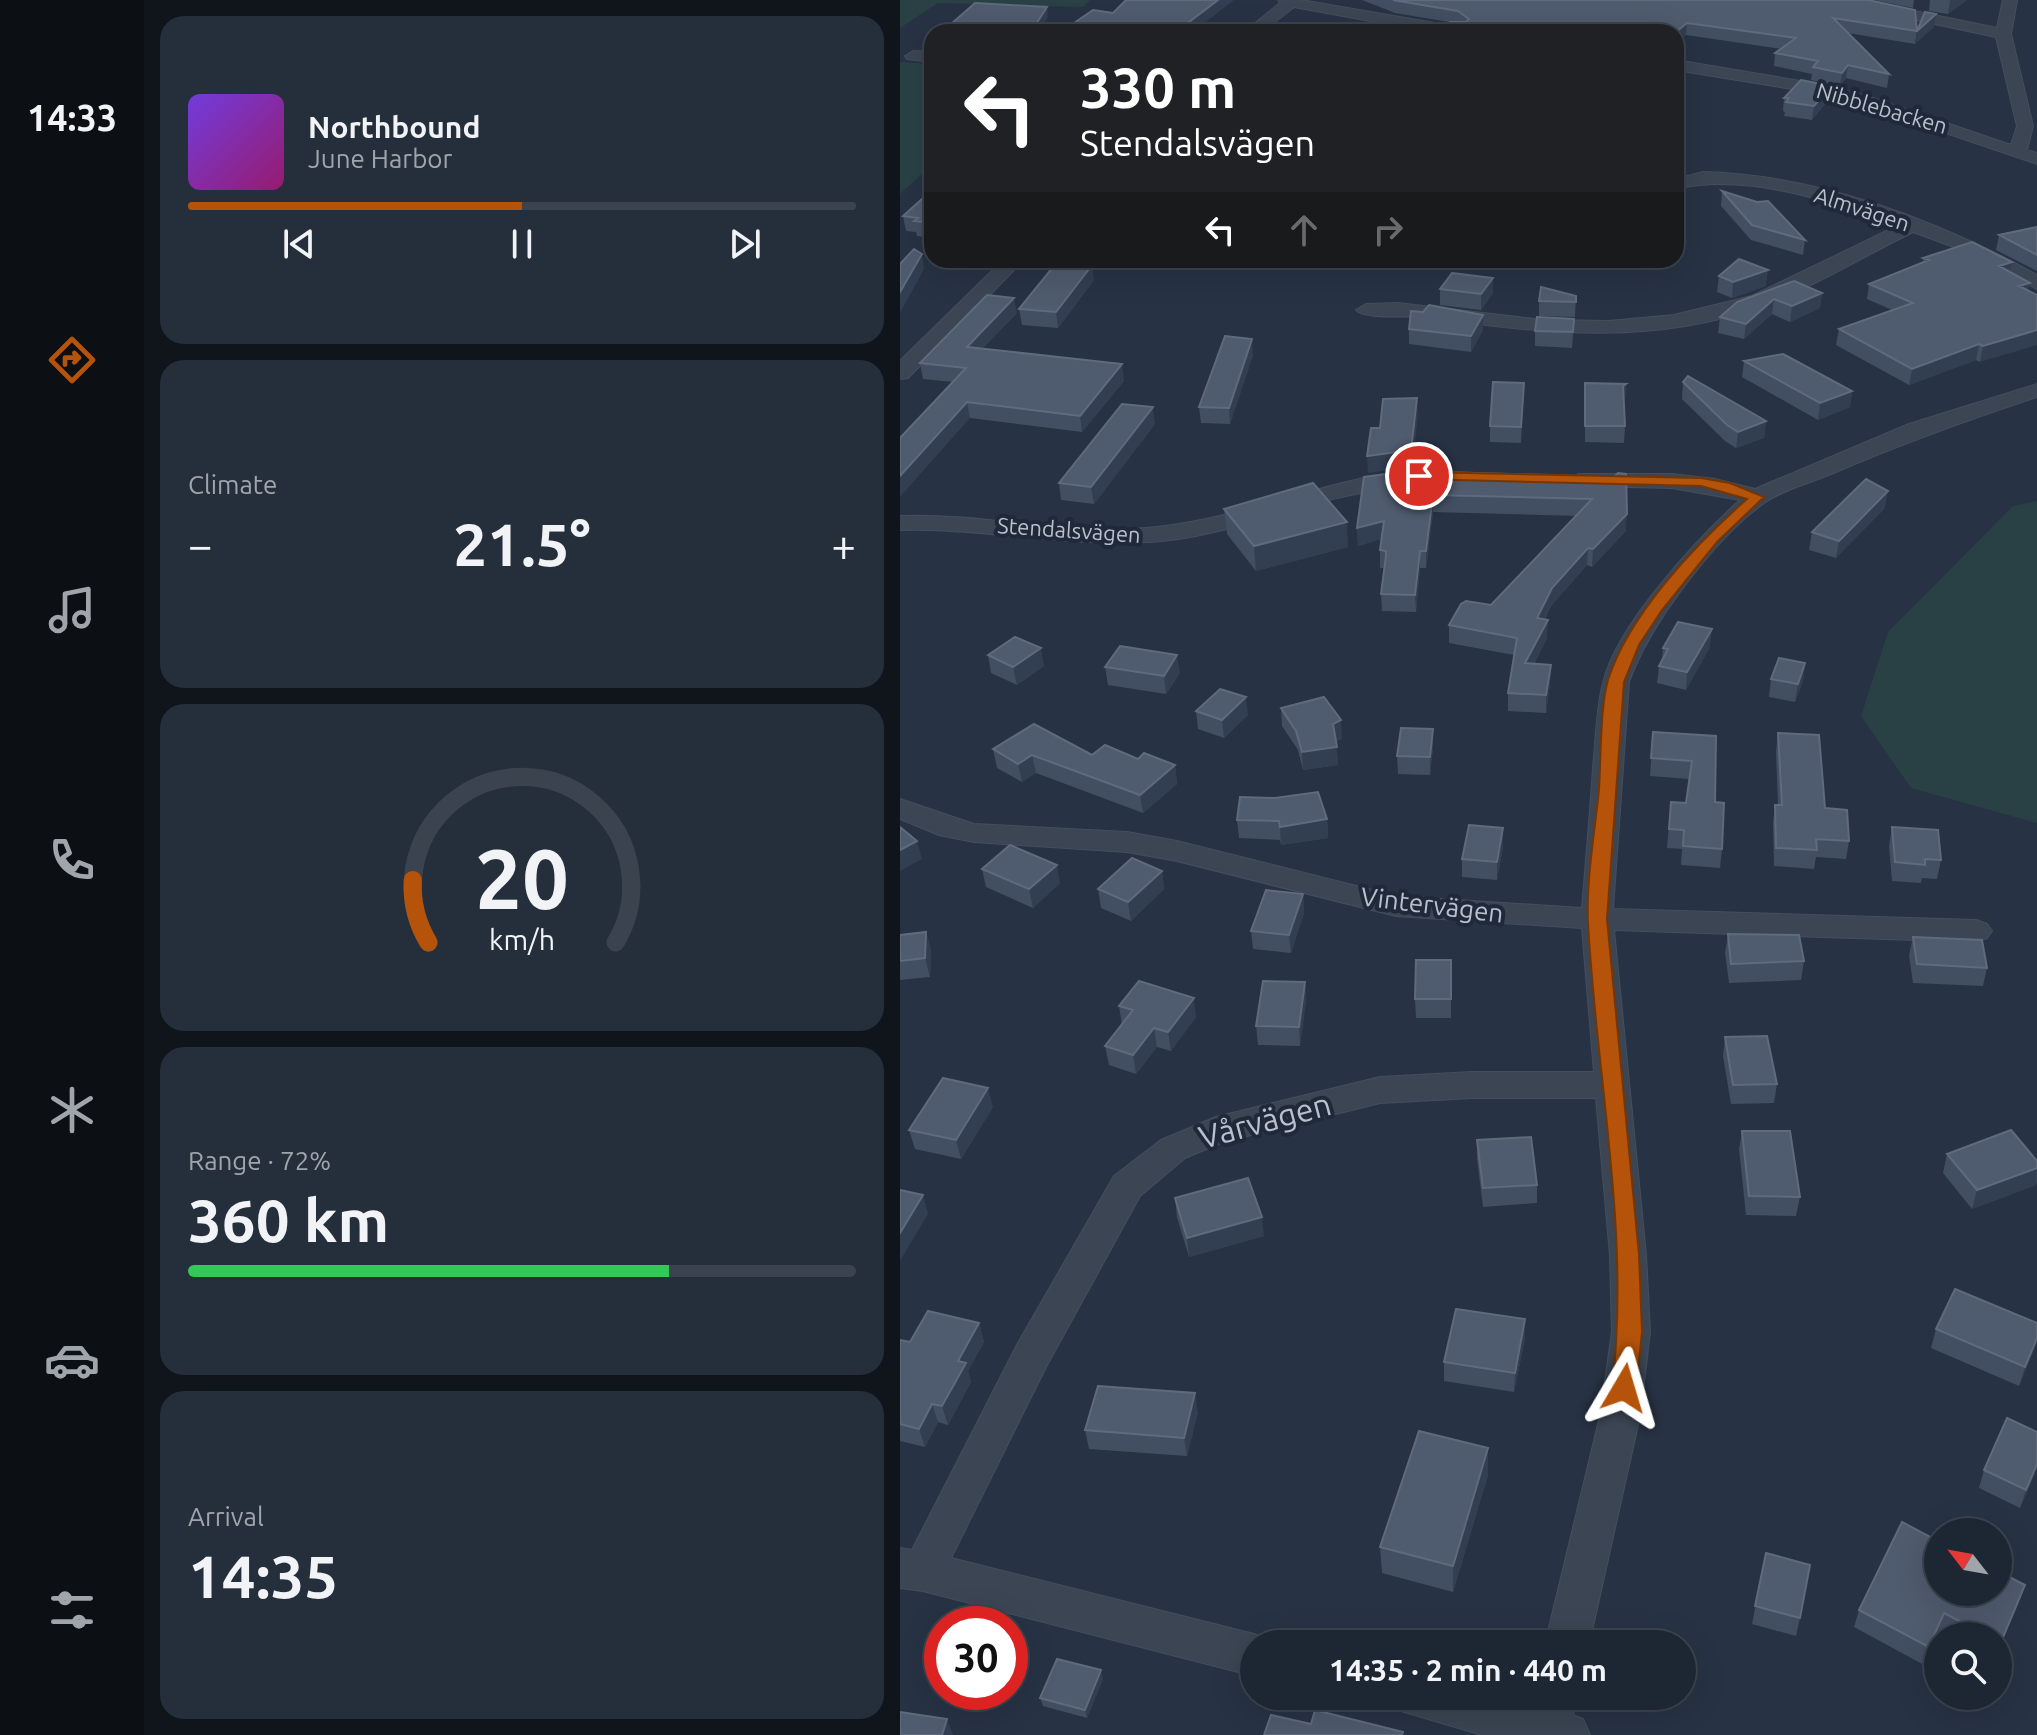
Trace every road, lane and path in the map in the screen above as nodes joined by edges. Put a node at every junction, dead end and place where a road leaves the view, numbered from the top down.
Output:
1 (1840, 0) edge
2 (2010, 0) edge
3 (1288, 1) edge
4 (1261, 24) edge
5 (1414, 24) edge
6 (2003, 34) junction
7 (913, 56) dead end
8 (924, 57) edge
9 (1684, 66) edge
10 (2018, 152) junction
11 (2037, 159) edge
12 (1684, 182) edge
13 (1913, 225) junction
14 (1006, 268) edge
15 (2037, 283) edge
16 (1366, 310) dead end
17 (900, 373) edge
18 (2037, 390) edge
19 (2022, 399) edge
20 (1419, 476) edge
21 (1565, 479) edge
22 (1757, 497) junction
23 (900, 523) edge
24 (900, 808) edge
25 (1597, 919) junction
26 (1976, 931) dead end
27 (1612, 1085) junction
28 (912, 1570) edge
29 (1570, 1630) edge
30 (1240, 1652) edge
31 (1486, 1710) edge
32 (1554, 1724) edge

1 - 6 street
2 - 6 street
3 - 4 street
3 - 5 street
6 - 10 street
7 - 8 street
9 - 10 street, Nibblebacken
10 - 11 street, Nibblebacken
12 - 13 street, Almvägen
13 - 15 street, Almvägen
13 - 16 street
14 - 17 street
18 - 19 street
19 - 22 street
20 - 23 street, Stendalsvägen
21 - 22 street
22 - 25 street
24 - 25 street, Vintervägen
25 - 26 street, Vintervägen
25 - 27 street
27 - 28 street, Vårvägen
27 - 29 street
28 - 30 street
31 - 32 street

